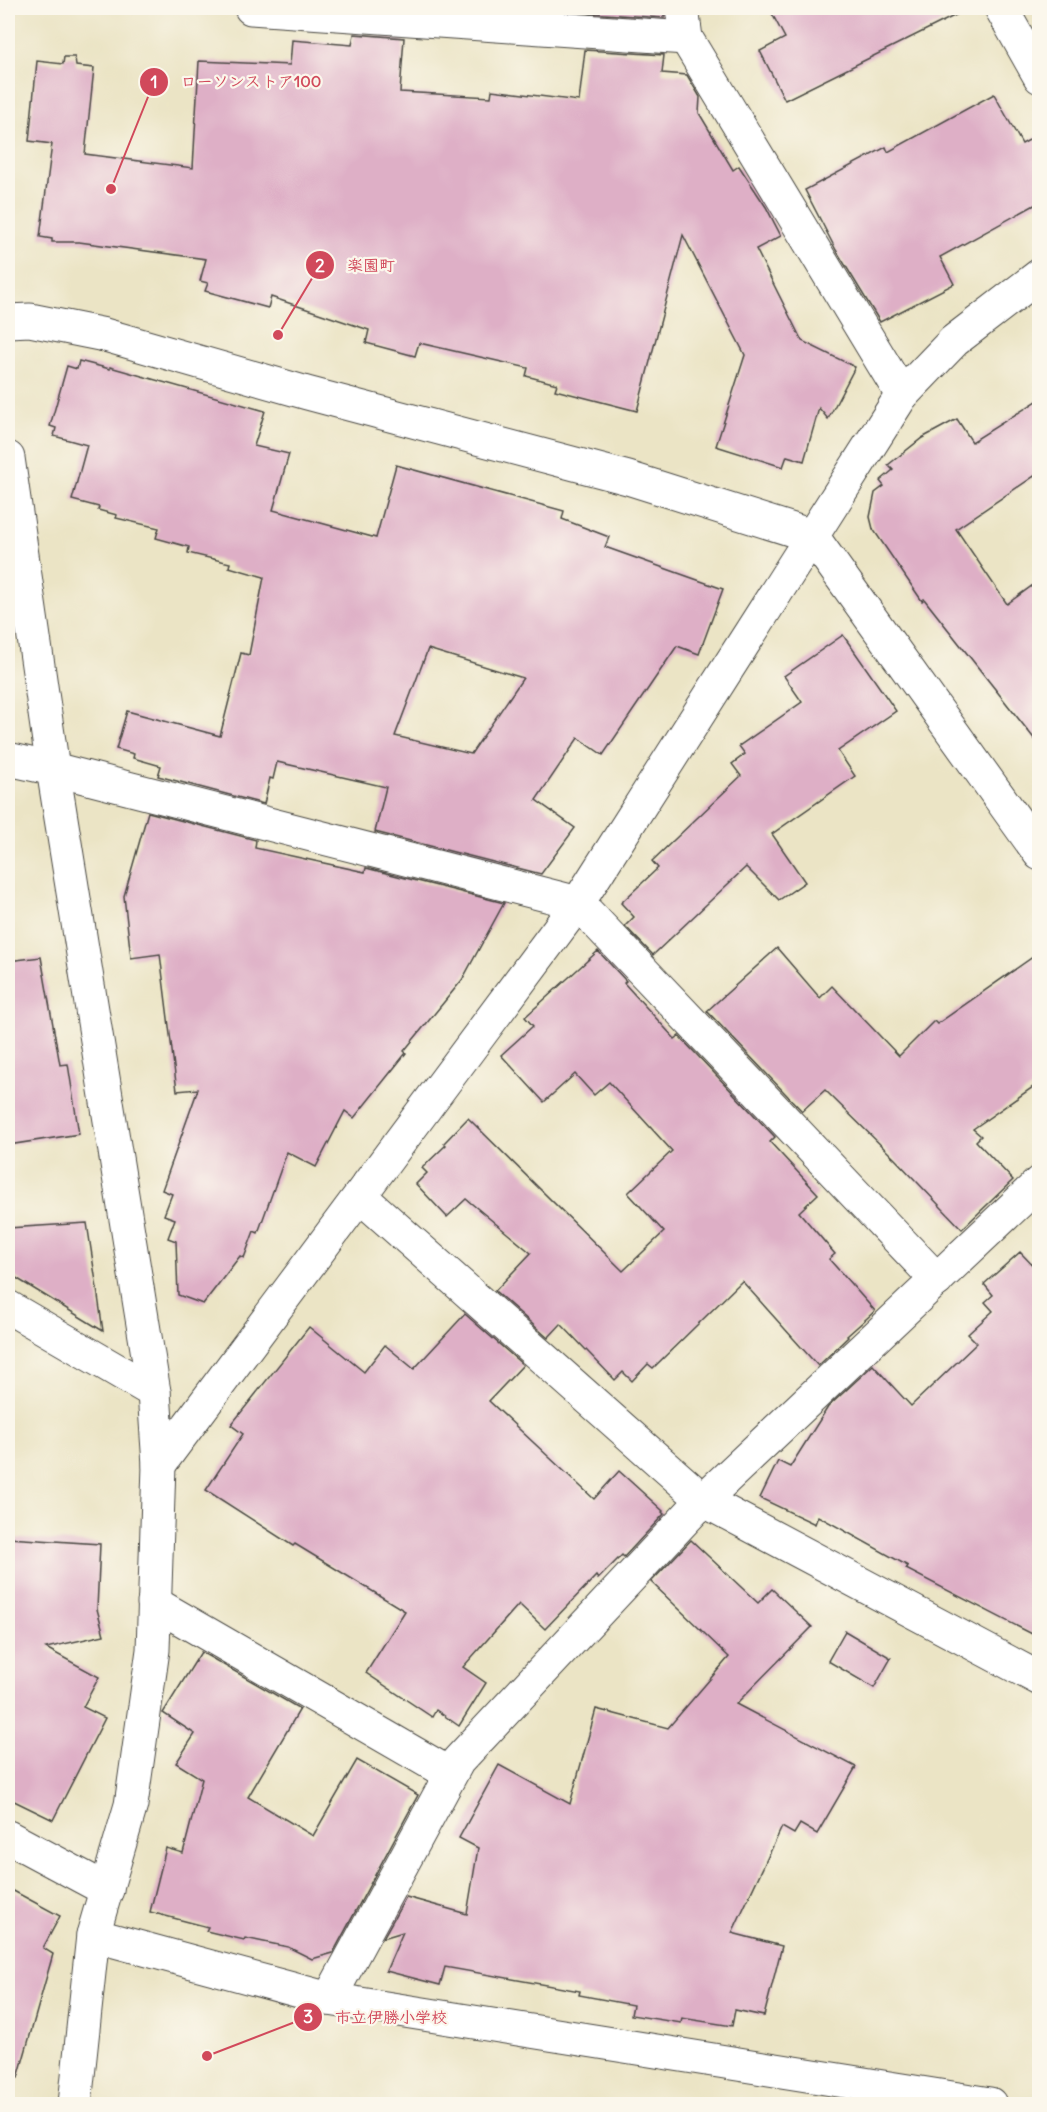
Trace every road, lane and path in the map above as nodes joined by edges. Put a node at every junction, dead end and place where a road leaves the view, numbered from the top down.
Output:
1 (252, 8) edge
2 (1002, 8) edge
3 (684, 23) edge
4 (1040, 77) edge
5 (1040, 275) edge
6 (8, 321) edge
7 (902, 395) junction
8 (8, 458) edge
9 (812, 536) junction
10 (8, 759) edge
11 (53, 769) junction
12 (1040, 854) edge
13 (578, 903) junction
14 (1040, 1182) edge
15 (360, 1196) junction
16 (937, 1280) junction
17 (8, 1307) edge
18 (154, 1392) junction
19 (159, 1465) junction
20 (703, 1500) junction
21 (154, 1603) junction
22 (1040, 1679) edge
23 (450, 1774) junction
24 (8, 1837) edge
25 (107, 1890) junction
26 (93, 1935) junction
27 (329, 1999) junction
28 (908, 2098) edge
29 (75, 2104) edge
30 (990, 2104) edge

1 - 3 street
2 - 4 street
3 - 7 street
5 - 7 street
6 - 9 street
7 - 9 street
8 - 11 street
9 - 12 street
9 - 13 street
10 - 11 street
11 - 13 street
11 - 18 street
13 - 15 street
13 - 16 street
14 - 16 street
15 - 19 street
15 - 20 street
16 - 20 street
17 - 18 street
18 - 19 street
19 - 21 street
20 - 22 street
20 - 23 street
21 - 23 street
21 - 25 street
23 - 27 street
24 - 25 street
25 - 26 street
26 - 27 street
26 - 29 street
27 - 28 street
28 - 30 street

